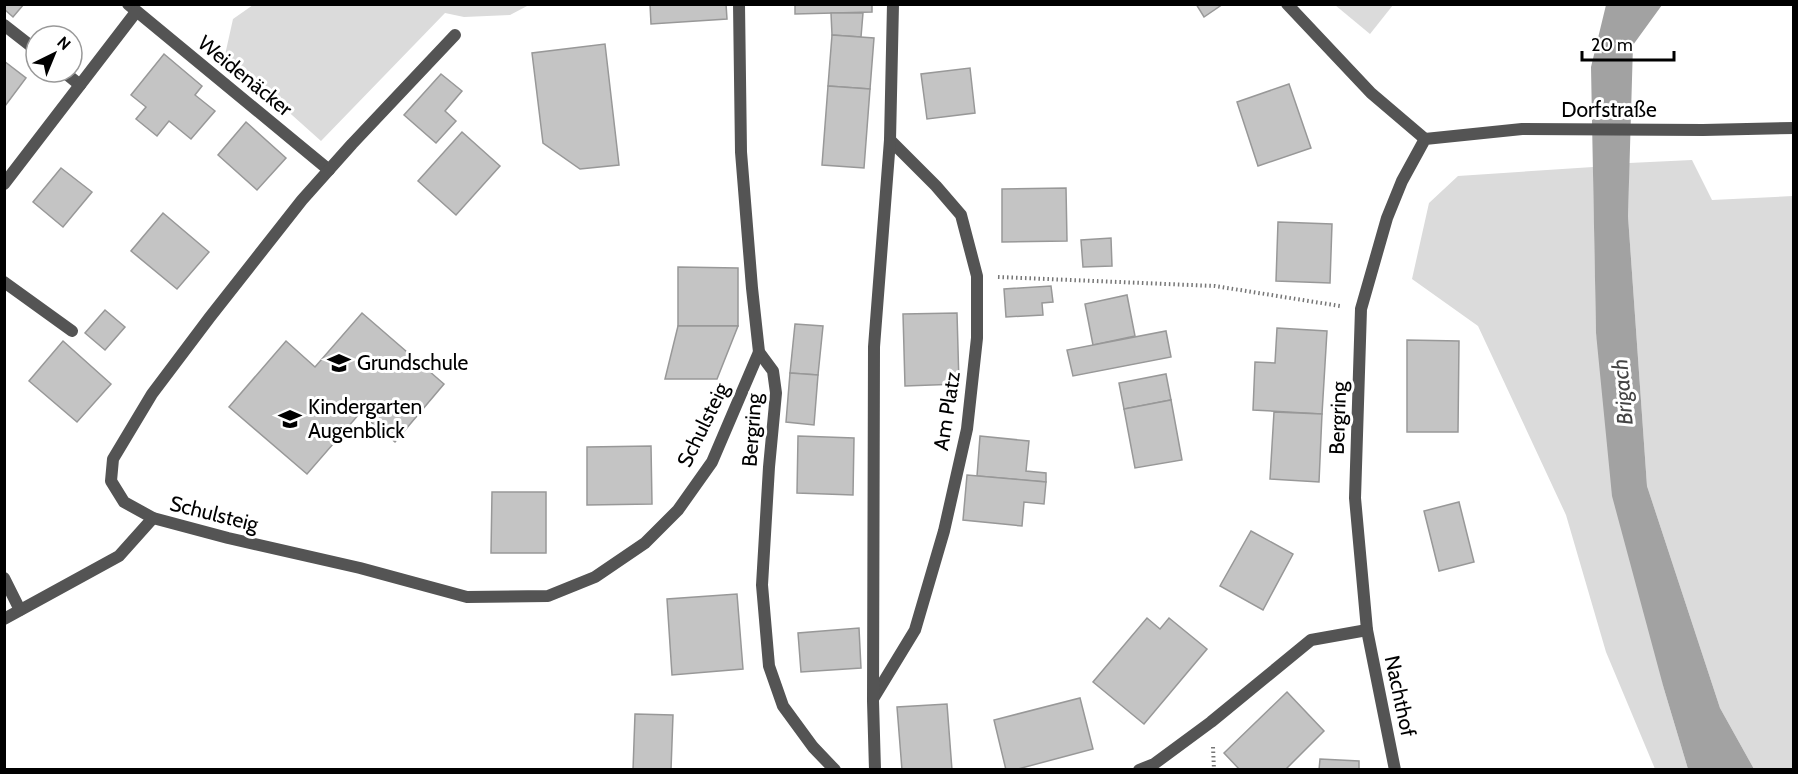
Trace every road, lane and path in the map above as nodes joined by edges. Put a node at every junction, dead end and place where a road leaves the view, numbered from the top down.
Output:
1 (739, 4) edge
2 (893, 4) edge
3 (1287, 4) edge
4 (132, 8) edge
5 (4, 26) edge
6 (455, 35) dead end
7 (24, 41) edge
8 (80, 85) joint
9 (1794, 128) edge
10 (1425, 139) junction
11 (890, 140) junction
12 (329, 170) junction
13 (4, 184) edge
14 (976, 276) junction
15 (4, 282) edge
16 (1360, 309) junction
17 (72, 331) dead end
18 (759, 352) junction
19 (153, 518) junction
20 (4, 578) edge
21 (20, 610) junction
22 (4, 618) edge
23 (1367, 630) junction
24 (873, 700) junction
25 (835, 770) edge
26 (875, 770) edge
27 (1139, 770) edge
28 (1395, 770) edge

1 - 18 street, Bergring
2 - 11 street
3 - 10 street
4 - 8 street, Weidenäcker
4 - 12 street, Weidenäcker
5 - 7 street
6 - 12 street, Schulsteig
8 - 13 street, Weidenäcker
9 - 10 street, Dorfstraße
10 - 16 street, Bergring
11 - 14 street, Am Platz
11 - 24 street
12 - 19 street, Schulsteig
14 - 16 path
14 - 24 street, Am Platz
15 - 17 street
16 - 23 street, Bergring
18 - 19 street, Schulsteig
18 - 25 street, Bergring
19 - 21 street
20 - 21 street
21 - 22 street
23 - 27 street
23 - 28 street, Nachthof
24 - 26 street

